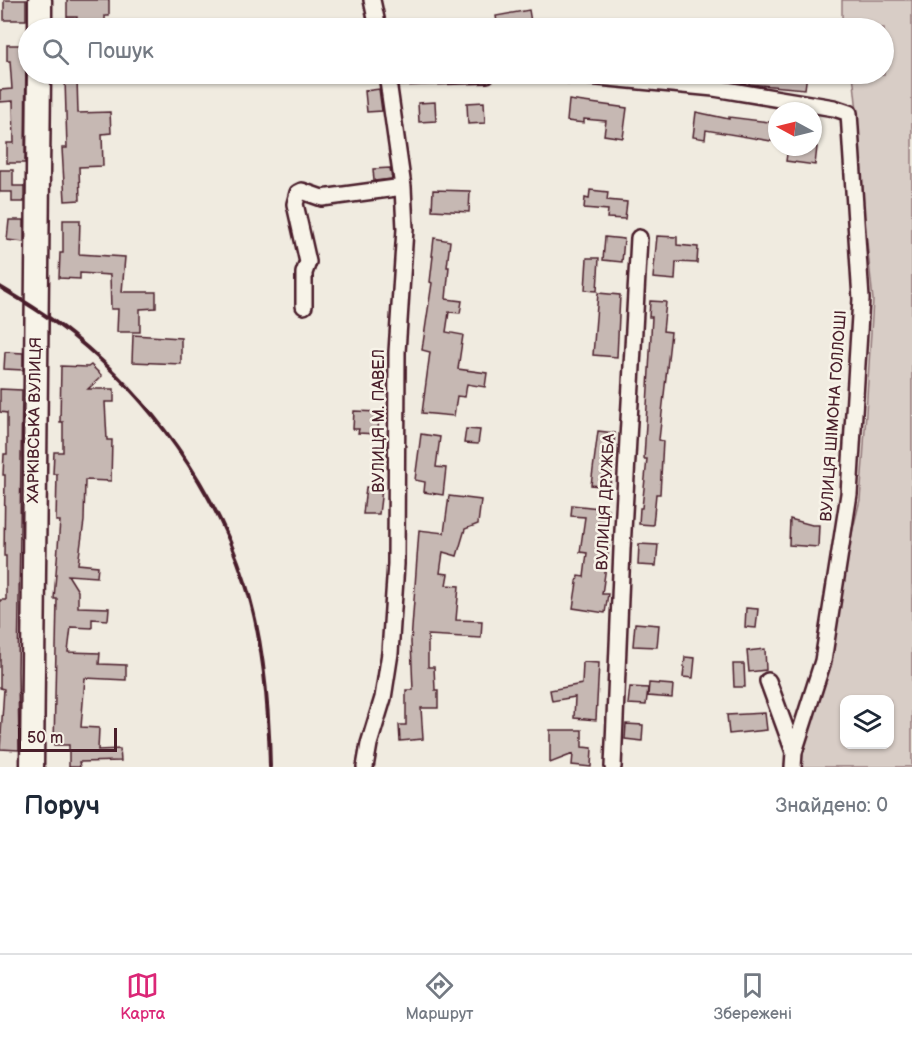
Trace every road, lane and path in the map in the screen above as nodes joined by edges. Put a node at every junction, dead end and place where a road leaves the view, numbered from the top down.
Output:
1 (40, 0) edge
2 (372, 0) edge
3 (40, 18) edge
4 (376, 18) edge
5 (39, 84) edge
6 (388, 84) edge
7 (672, 84) edge
8 (403, 188) junction
9 (639, 238) dead end
10 (304, 306) dead end
11 (768, 681) dead end
12 (794, 759) edge
13 (32, 767) edge
14 (365, 767) edge
15 (613, 767) edge

1 - 3 street
2 - 4 street
5 - 13 street, ХАРКІВСЬКА ВУЛИЦЯ
6 - 8 street, ВУЛИЦЯ М. ПАВЕЛ
7 - 12 street, ВУЛИЦЯ ШІМОНА ГОЛЛОШІ
8 - 10 street
8 - 14 street, ВУЛИЦЯ М. ПАВЕЛ
9 - 15 street, ВУЛИЦЯ ДРУЖБА
11 - 12 street

